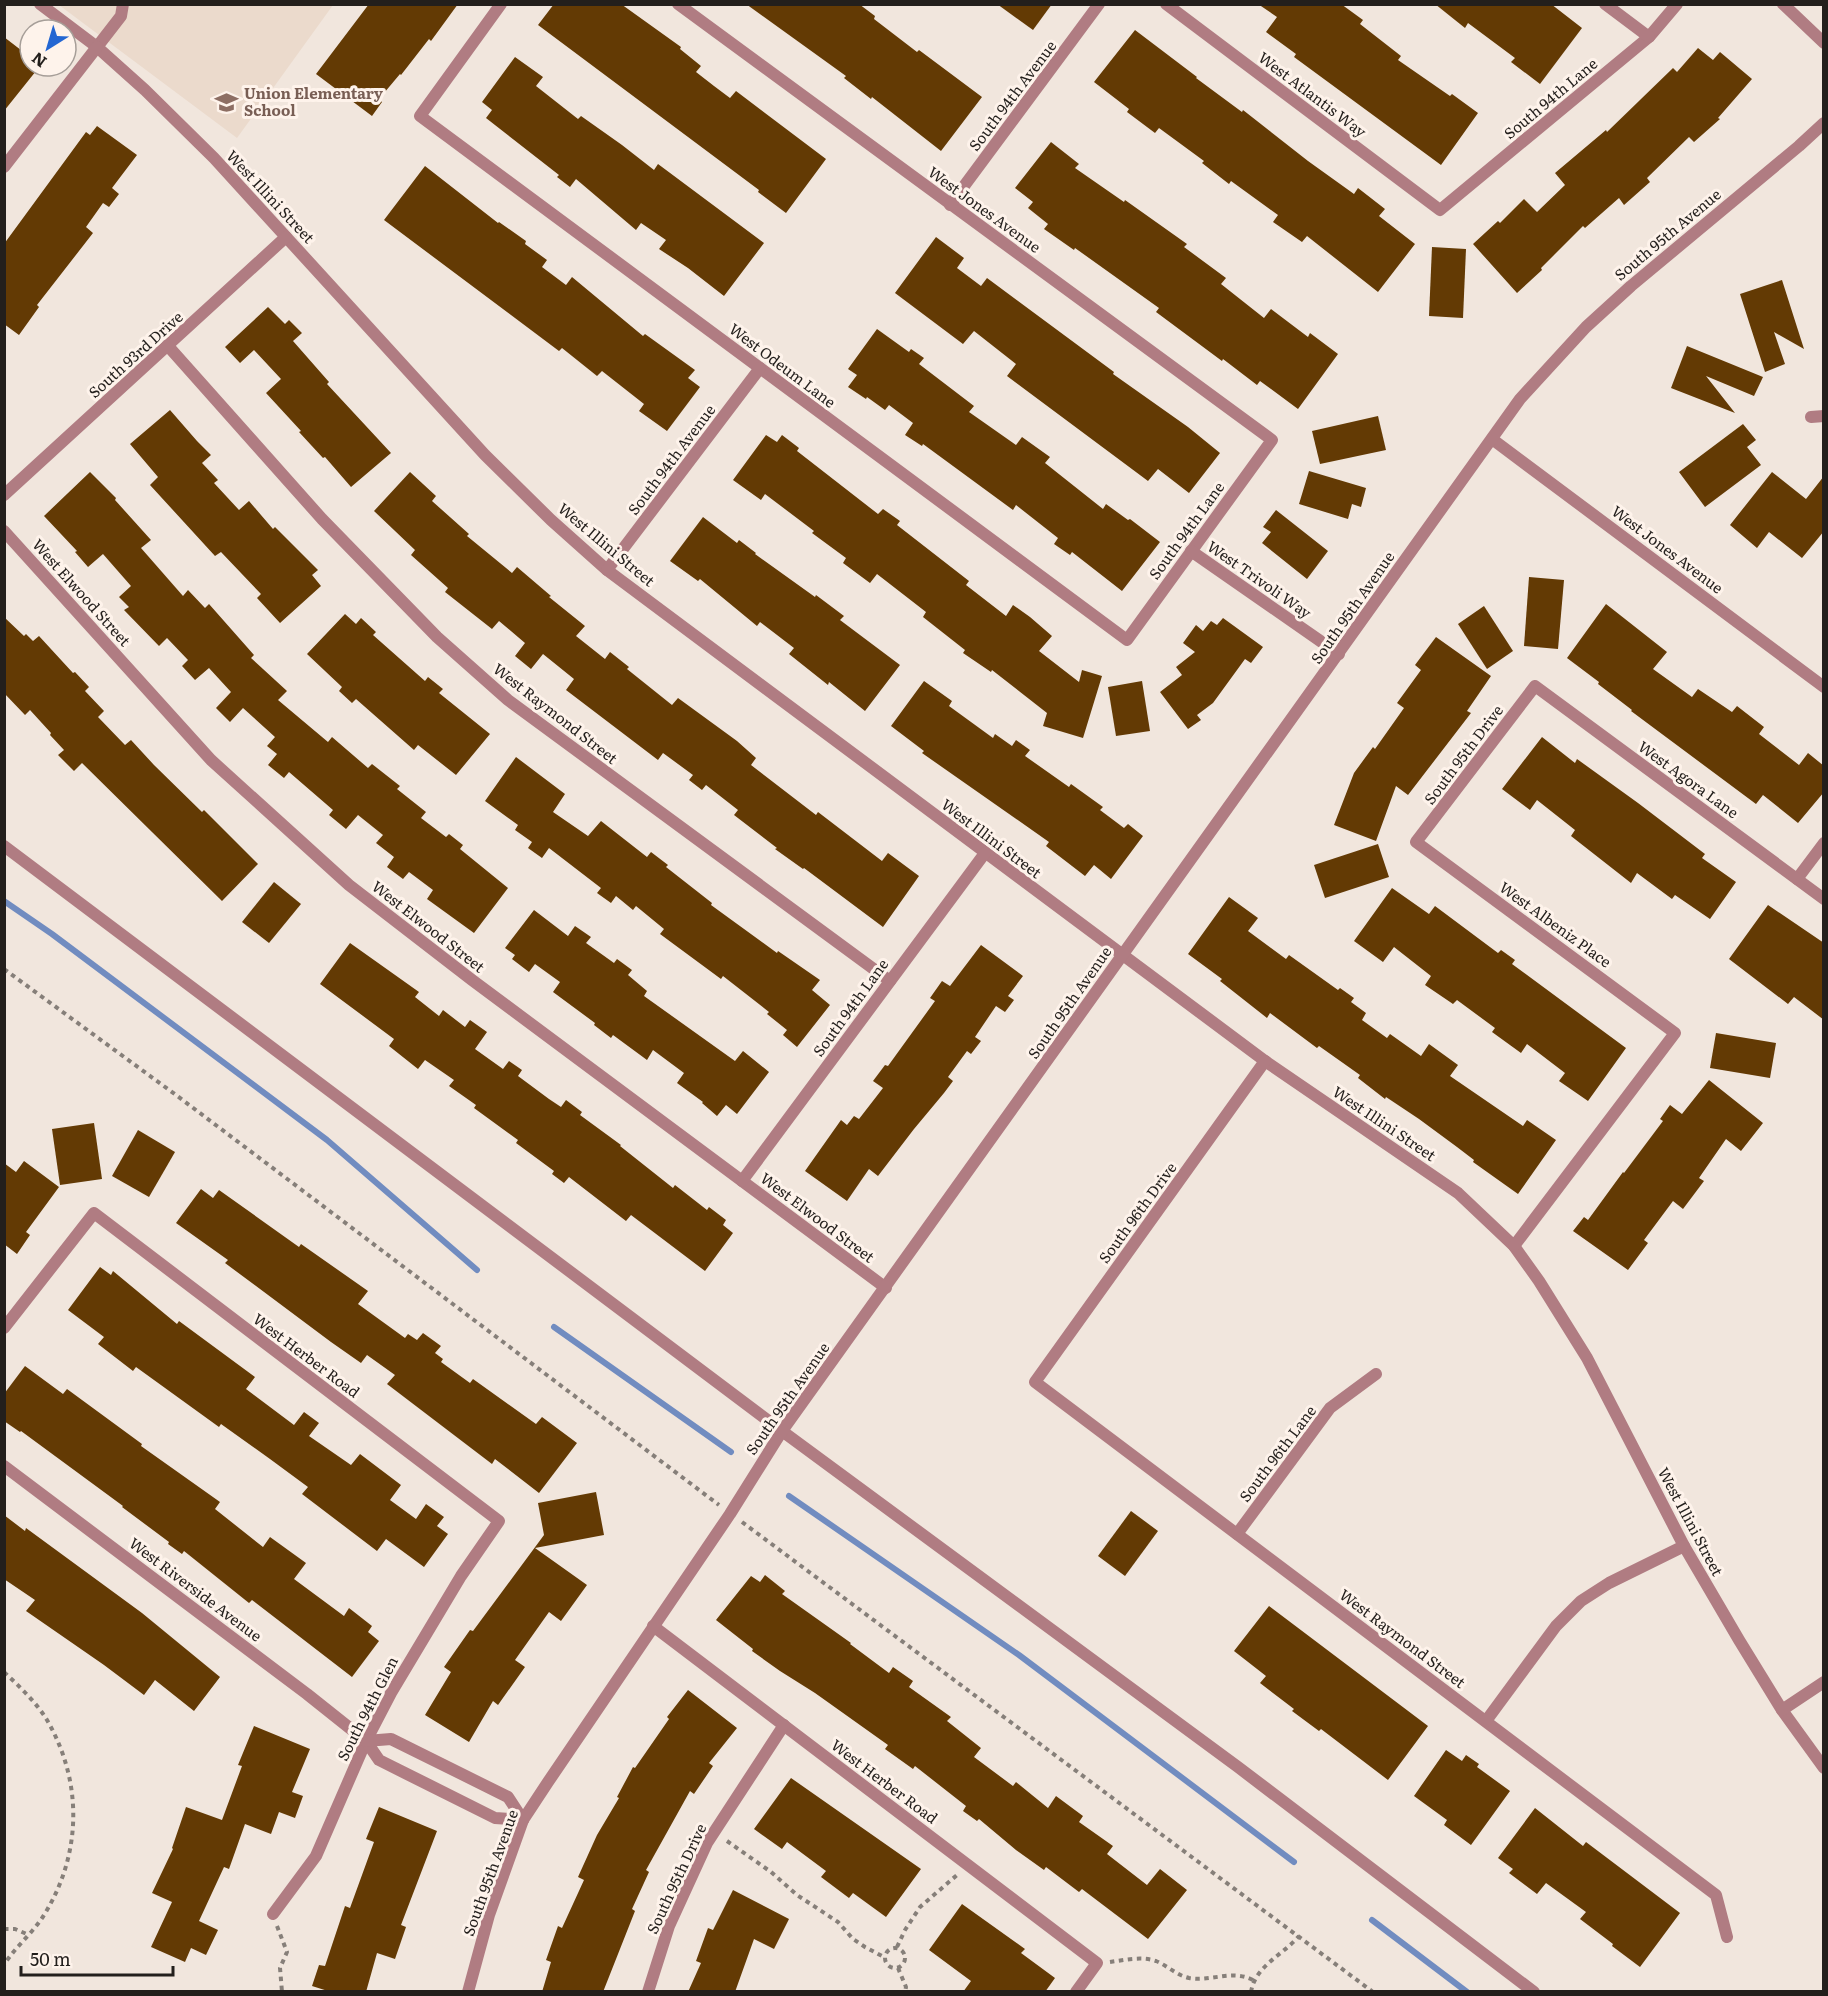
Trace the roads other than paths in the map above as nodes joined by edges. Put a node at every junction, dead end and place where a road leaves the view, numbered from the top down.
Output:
1 (40, 4) edge
2 (123, 4) edge
3 (501, 4) edge
4 (678, 4) edge
5 (1099, 4) edge
6 (1166, 4) edge
7 (1605, 4) edge
8 (1677, 4) edge
9 (1783, 4) edge
10 (1649, 37) junction
11 (1824, 43) edge
12 (97, 47) junction
13 (1824, 123) edge
14 (4, 166) edge
15 (950, 205) junction
16 (1440, 210) joint
17 (286, 237) junction
18 (168, 346) junction
19 (760, 368) junction
20 (1492, 439) junction
21 (1272, 440) joint
22 (4, 495) edge
23 (4, 531) edge
24 (1191, 551) junction
25 (608, 570) junction
26 (1127, 640) joint
27 (1339, 654) junction
28 (1535, 686) joint
29 (1824, 687) edge
30 (1416, 842) joint
31 (1824, 843) edge
32 (4, 846) edge
33 (985, 853) junction
34 (1797, 879) junction
35 (1824, 899) edge
36 (1122, 956) junction
37 (890, 981) junction
38 (1265, 1061) junction
39 (742, 1181) junction
40 (1514, 1246) junction
41 (886, 1288) junction
42 (10, 1310) edge
43 (4, 1328) edge
44 (1376, 1374) dead end
45 (1035, 1382) joint
46 (782, 1431) junction
47 (4, 1466) edge
48 (499, 1521) joint
49 (1237, 1534) junction
50 (1683, 1546) junction
51 (653, 1626) junction
52 (1824, 1682) edge
53 (1782, 1710) junction
54 (1486, 1721) junction
55 (784, 1725) junction
56 (366, 1741) junction
57 (1824, 1768) edge
58 (524, 1820) junction
59 (273, 1914) road end
60 (1727, 1937) dead end
61 (468, 1992) edge
62 (648, 1992) edge
63 (1076, 1992) edge
64 (1534, 1992) edge

1 - 12 street, West Illini Street
2 - 12 street
3 - 19 street, West Odeum Lane
4 - 15 street, West Jones Avenue
5 - 15 street, South 94th Avenue
6 - 16 street, West Atlantis Way
7 - 10 street
8 - 10 street, South 94th Lane
9 - 11 street
10 - 16 street, South 94th Lane
12 - 14 street
12 - 17 street, West Illini Street
13 - 20 street, South 95th Avenue
15 - 21 street, West Jones Avenue
17 - 18 street, South 93rd Drive
17 - 25 street, West Illini Street
18 - 22 street, South 93rd Drive
18 - 37 street, West Raymond Street
19 - 25 street, South 94th Avenue
19 - 26 street, West Odeum Lane
20 - 27 street, South 95th Avenue
20 - 29 street, West Jones Avenue
21 - 24 street, South 94th Lane
23 - 39 street, West Elwood Street
24 - 26 street, South 94th Lane
24 - 27 street, West Trivoli Way
25 - 33 street, West Illini Street
27 - 36 street, South 95th Avenue
28 - 30 street, South 95th Drive
28 - 34 street, West Agora Lane
30 - 40 street, West Albeniz Place
31 - 34 street
32 - 46 street
33 - 36 street, West Illini Street
33 - 37 street, South 94th Lane
34 - 35 street, West Agora Lane
36 - 38 street, West Illini Street
36 - 41 street, South 95th Avenue
37 - 39 street, South 94th Lane
38 - 40 street, West Illini Street
38 - 45 street, South 96th Drive
39 - 41 street, West Elwood Street
40 - 50 street, West Illini Street
41 - 46 street, South 95th Avenue
42 - 43 street
42 - 48 street, West Herber Road
44 - 49 street, South 96th Lane
45 - 49 street, West Raymond Street
46 - 51 street, South 95th Avenue
46 - 64 street
47 - 56 street, West Riverside Avenue
48 - 56 street, South 94th Glen
49 - 54 street, West Raymond Street
50 - 53 street, West Illini Street
50 - 54 street
51 - 55 street, West Herber Road
51 - 58 street, South 95th Avenue
52 - 53 street
53 - 57 street, West Illini Street
54 - 60 street, West Raymond Street
55 - 62 street, South 95th Drive
55 - 63 street, West Herber Road
56 - 58 street, West Riverside Avenue
56 - 58 street
56 - 59 street, South 94th Glen
58 - 61 street, South 95th Avenue

